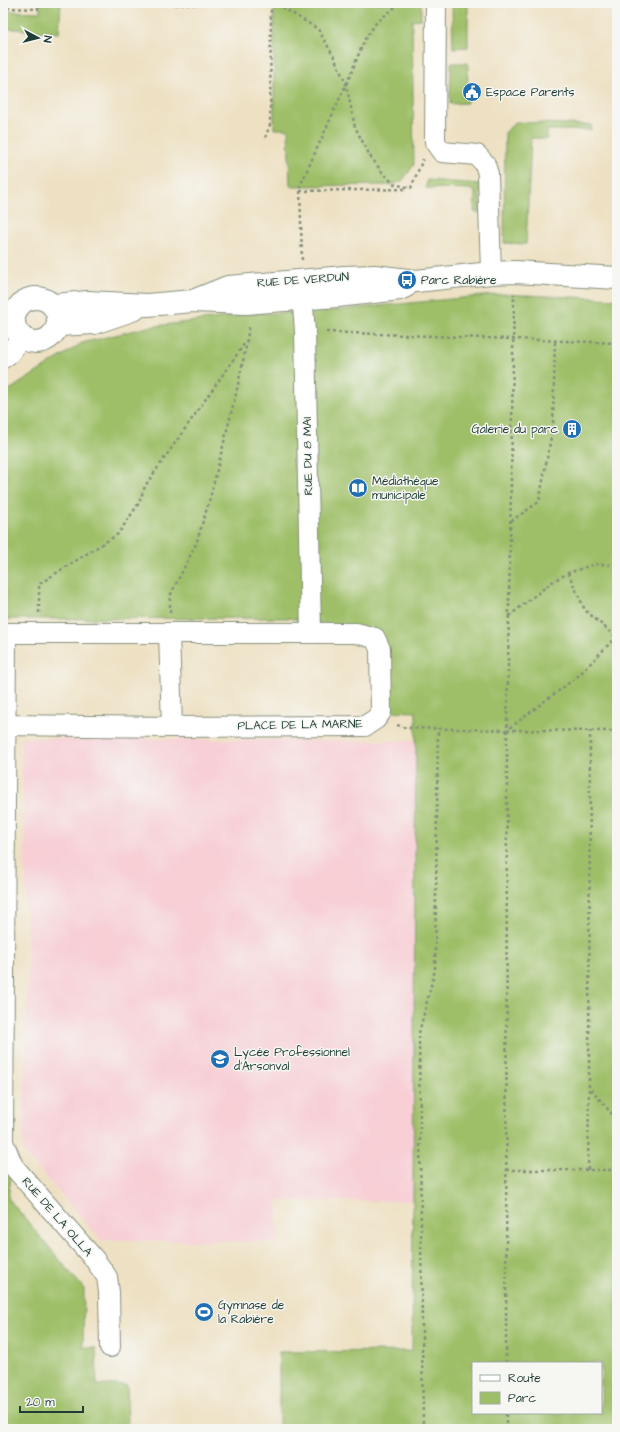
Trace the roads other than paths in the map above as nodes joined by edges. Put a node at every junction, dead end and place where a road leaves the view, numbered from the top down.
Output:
1 (436, 3) edge
2 (491, 273) junction
3 (617, 278) edge
4 (302, 280) junction
5 (11, 301) edge
6 (193, 301) junction
7 (56, 315) junction
8 (21, 337) junction
9 (3, 358) edge
10 (311, 632) junction
11 (5, 633) edge
12 (169, 633) junction
13 (6, 725) junction
14 (172, 727) junction
15 (110, 1347) dead end

1 - 2 street
2 - 3 main road, RUE DE VERDUN
2 - 4 main road, RUE DE VERDUN
4 - 6 main road, RUE DE VERDUN
4 - 6 main road, RUE DE VERDUN
4 - 10 street, RUE DU 8 MAI
5 - 7 main road
5 - 8 main road
6 - 7 main road, RUE DE VERDUN
7 - 8 main road
8 - 9 street
10 - 12 street, PLACE DE LA MARNE
10 - 14 street, PLACE DE LA MARNE
11 - 12 street, PLACE DE LA MARNE
11 - 13 street, RUE DE LA OLLA
12 - 14 street
13 - 14 street, PLACE DE LA MARNE
13 - 15 street, RUE DE LA OLLA

